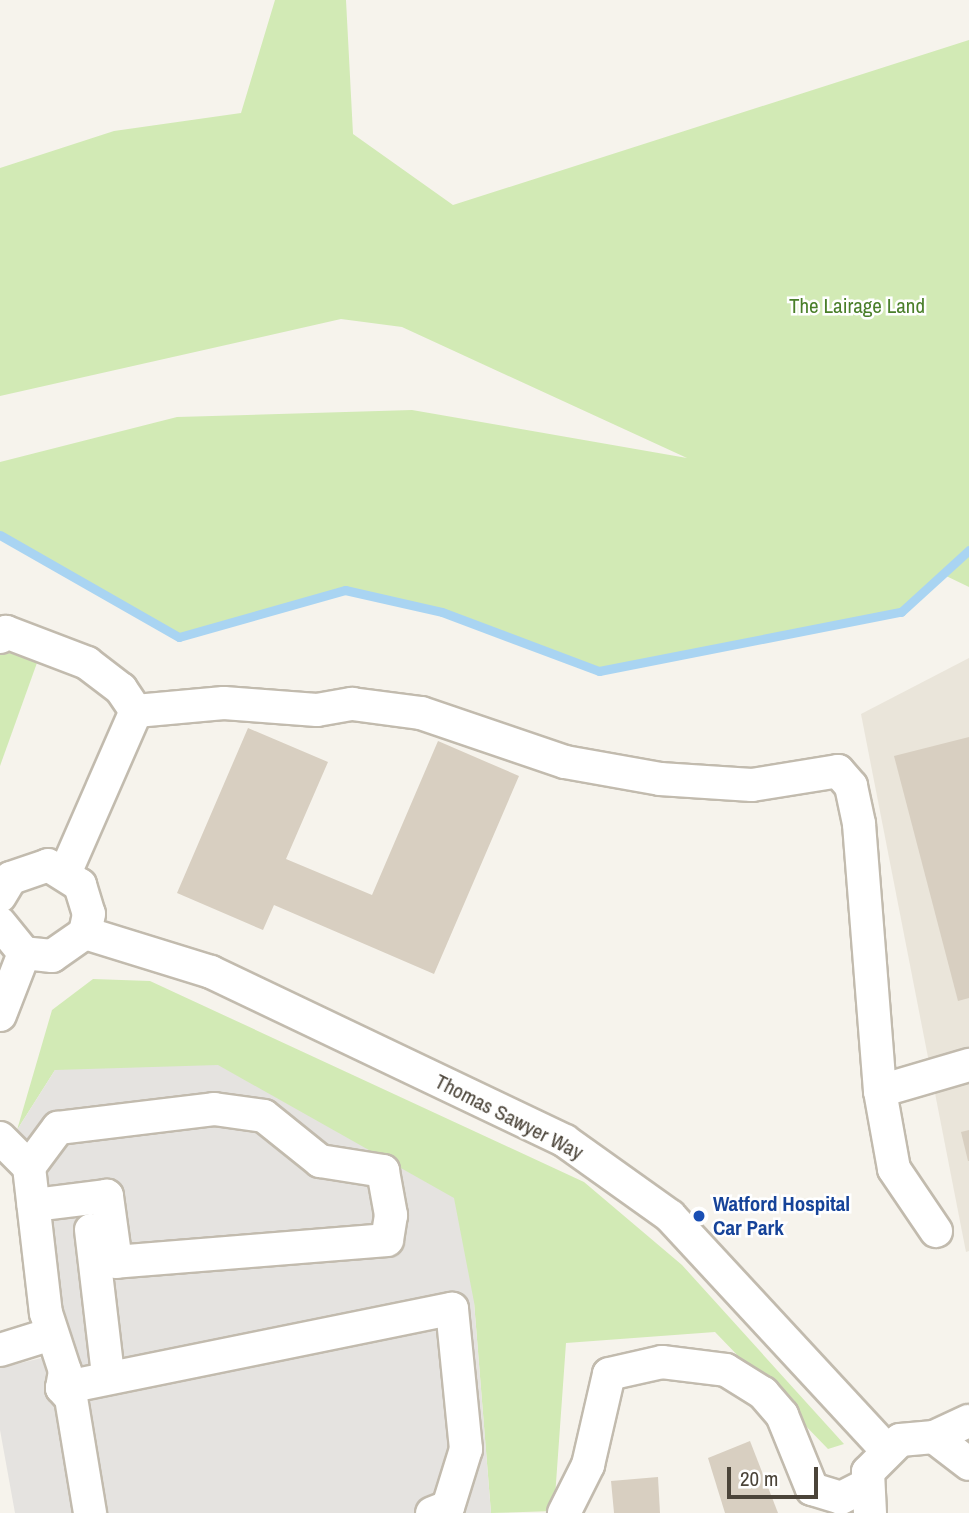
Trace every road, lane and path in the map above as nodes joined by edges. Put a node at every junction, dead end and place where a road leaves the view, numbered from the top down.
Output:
1 (0, 637) edge
2 (135, 710) junction
3 (66, 871) junction
4 (0, 895) edge
5 (0, 923) edge
6 (85, 933) junction
7 (24, 953) junction
8 (0, 1015) edge
9 (969, 1065) edge
10 (880, 1091) junction
11 (0, 1138) edge
12 (29, 1167) junction
13 (34, 1205) junction
14 (110, 1219) junction
15 (936, 1231) dead end
16 (51, 1334) junction
17 (0, 1350) edge
18 (108, 1375) junction
19 (62, 1388) junction
20 (969, 1422) edge
21 (934, 1437) junction
22 (885, 1448) junction
23 (968, 1461) edge
24 (868, 1499) edge
25 (90, 1513) edge
26 (432, 1513) edge
27 (564, 1513) edge

1 - 2 street
2 - 3 street
2 - 10 street
3 - 4 street
3 - 6 street
5 - 7 street
6 - 7 street
6 - 22 street, Thomas Sawyer Way
7 - 8 street
9 - 10 street
10 - 15 street
11 - 12 street
12 - 13 street
12 - 14 street
13 - 14 street
13 - 16 street
14 - 18 street
16 - 17 street
16 - 19 street
18 - 19 street
18 - 26 street
19 - 25 street
20 - 21 street
21 - 22 street
21 - 23 street
22 - 24 street
24 - 27 street

